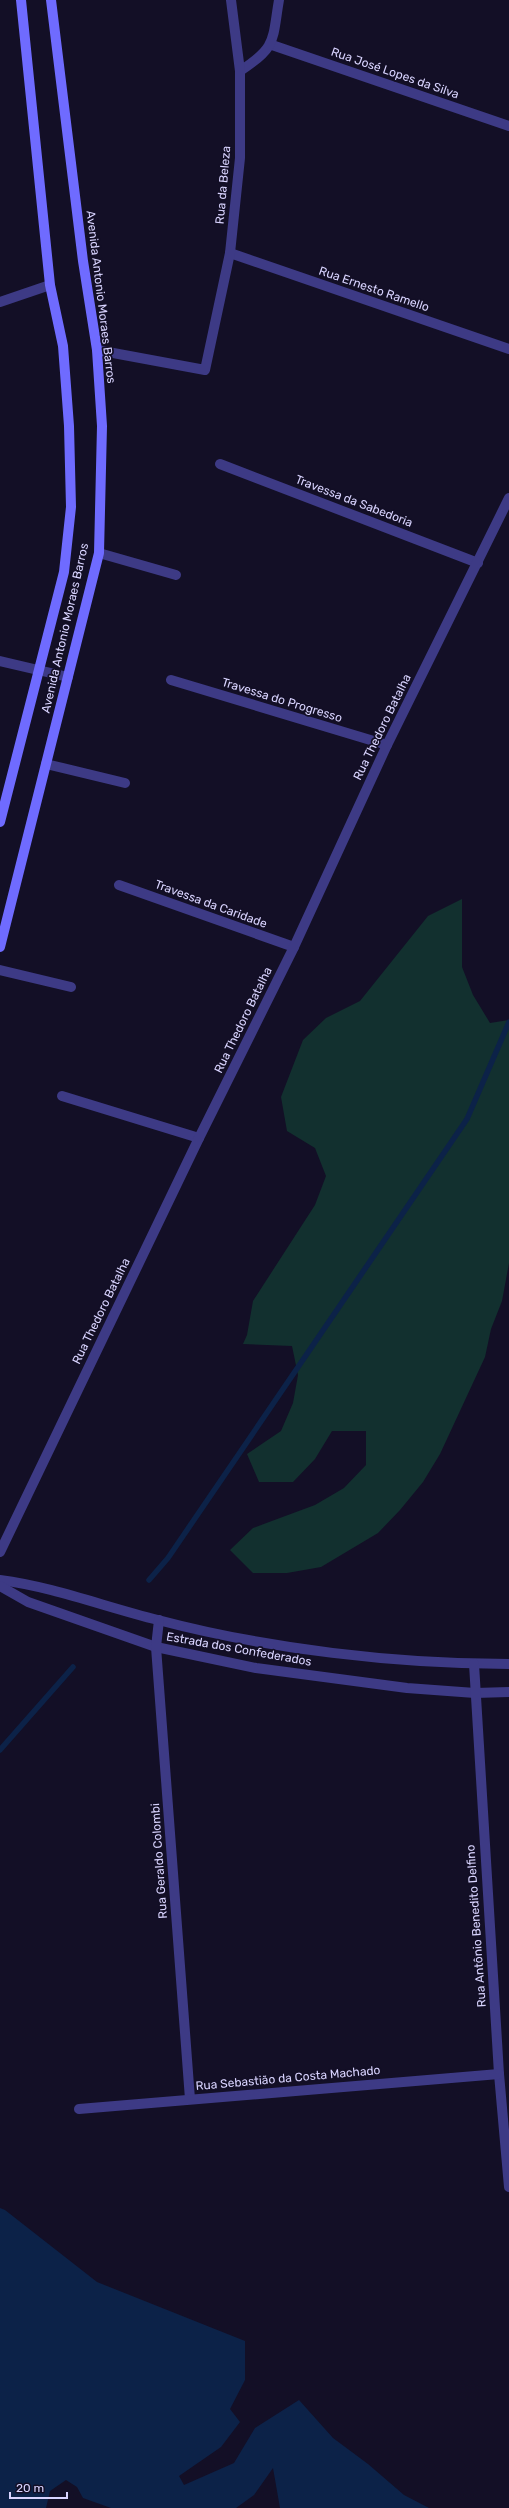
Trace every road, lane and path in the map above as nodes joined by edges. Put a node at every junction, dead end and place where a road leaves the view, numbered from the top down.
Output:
1 (21, 0) edge
2 (51, 0) edge
3 (231, 0) edge
4 (279, 0) edge
5 (272, 45) junction
6 (240, 71) junction
7 (509, 126) edge
8 (230, 253) junction
9 (50, 285) junction
10 (0, 302) edge
11 (509, 349) edge
12 (97, 350) junction
13 (220, 464) dead end
14 (509, 498) edge
15 (99, 553) junction
16 (478, 563) junction
17 (176, 575) dead end
18 (0, 661) edge
19 (38, 671) junction
20 (68, 677) junction
21 (171, 680) dead end
22 (387, 745) junction
23 (46, 764) junction
24 (125, 783) dead end
25 (0, 822) edge
26 (119, 885) dead end
27 (0, 947) edge
28 (294, 947) junction
29 (0, 970) edge
30 (71, 987) dead end
31 (62, 1096) dead end
32 (199, 1138) junction
33 (0, 1552) edge
34 (0, 1580) edge
35 (0, 1586) edge
36 (159, 1620) junction
37 (156, 1647) junction
38 (474, 1664) junction
39 (509, 1664) edge
40 (509, 1692) edge
41 (475, 1693) junction
42 (499, 2074) junction
43 (190, 2099) junction
44 (79, 2109) dead end
45 (508, 2159) edge
46 (509, 2187) edge

1 - 9 street, Avenida Antonio Moraes Barros
2 - 12 street, Avenida Antonio Moraes Barros
3 - 6 street, Rua da Beleza
4 - 5 street
5 - 6 street
5 - 7 street, Rua José Lopes da Silva
6 - 8 street, Rua da Beleza
8 - 11 street, Rua Ernesto Ramello
8 - 12 street, Rua da Beleza
9 - 10 street
9 - 19 street, Avenida Antonio Moraes Barros
12 - 15 street, Avenida Antonio Moraes Barros
13 - 16 street, Travessa da Sabedoria
14 - 16 street, Rua Thedoro Batalha
15 - 17 street
15 - 20 street, Avenida Antonio Moraes Barros
16 - 22 street, Rua Thedoro Batalha
18 - 19 street
19 - 20 street
19 - 25 street, Avenida Antonio Moraes Barros
20 - 23 street, Avenida Antonio Moraes Barros
21 - 22 street, Travessa do Progresso
22 - 28 street, Rua Thedoro Batalha
23 - 24 street
23 - 27 street, Avenida Antonio Moraes Barros
26 - 28 street, Travessa da Caridade
28 - 32 street, Rua Thedoro Batalha
29 - 30 street
31 - 32 street
32 - 33 street, Rua Thedoro Batalha
34 - 36 street, Estrada dos Confederados
35 - 37 street, Estrada dos Confederados
36 - 37 street, Rua Geraldo Colombi
36 - 38 street, Estrada dos Confederados
37 - 41 street, Estrada dos Confederados
37 - 43 street, Rua Geraldo Colombi
38 - 39 street, Estrada dos Confederados
38 - 41 street, Rua Antônio Benedito Delfino
40 - 41 street, Estrada dos Confederados
41 - 42 street, Rua Antônio Benedito Delfino
42 - 43 street, Rua Sebastião da Costa Machado
42 - 45 street, Rua Antônio Benedito Delfino
43 - 44 street, Rua Sebastião da Costa Machado
45 - 46 street, Rua Antônio Benedito Delfino

